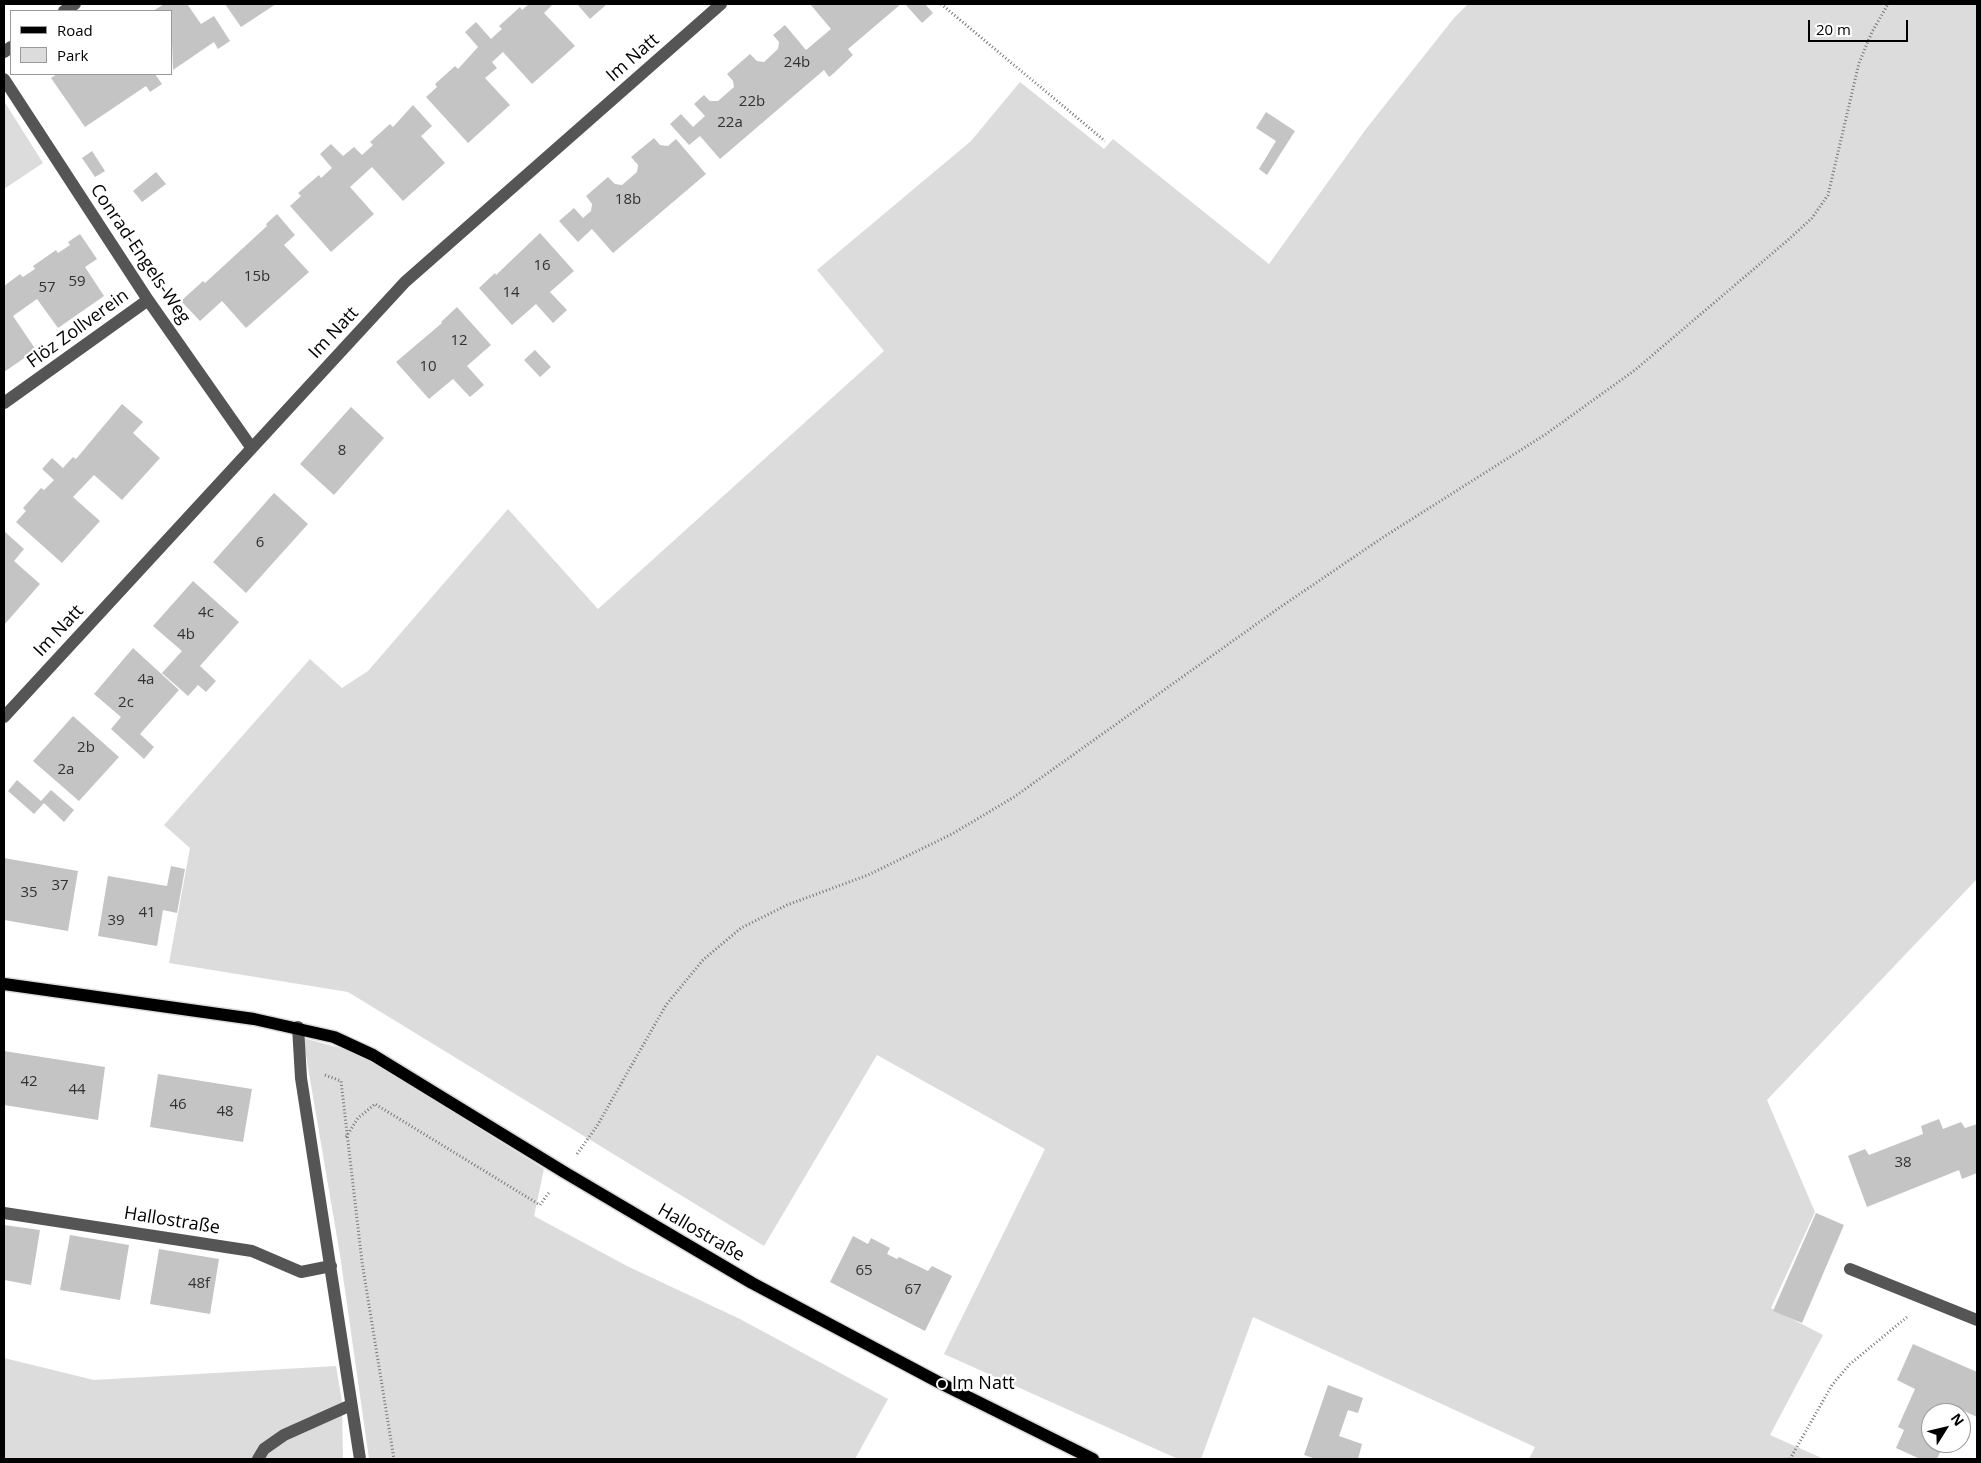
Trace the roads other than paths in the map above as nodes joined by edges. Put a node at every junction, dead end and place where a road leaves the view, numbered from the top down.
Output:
1 (721, 4) edge
2 (4, 79) edge
3 (148, 300) junction
4 (4, 403) edge
5 (251, 447) junction
6 (4, 717) edge
7 (4, 984) edge
8 (298, 1028) junction
9 (4, 1213) edge
10 (331, 1266) junction
11 (1850, 1269) dead end
12 (1977, 1320) edge
13 (351, 1405) junction
14 (258, 1459) edge
15 (360, 1459) edge
16 (1093, 1459) edge

1 - 5 street, Im Natt
2 - 3 street, Conrad-Engels-Weg
3 - 4 street, Flöz Zollverein
3 - 5 street, Conrad-Engels-Weg
5 - 6 street, Im Natt
7 - 8 main road, Hallostraße
8 - 10 street
8 - 16 main road, Hallostraße
9 - 10 street, Hallostraße
10 - 13 street
11 - 12 street
13 - 14 street
13 - 15 street

